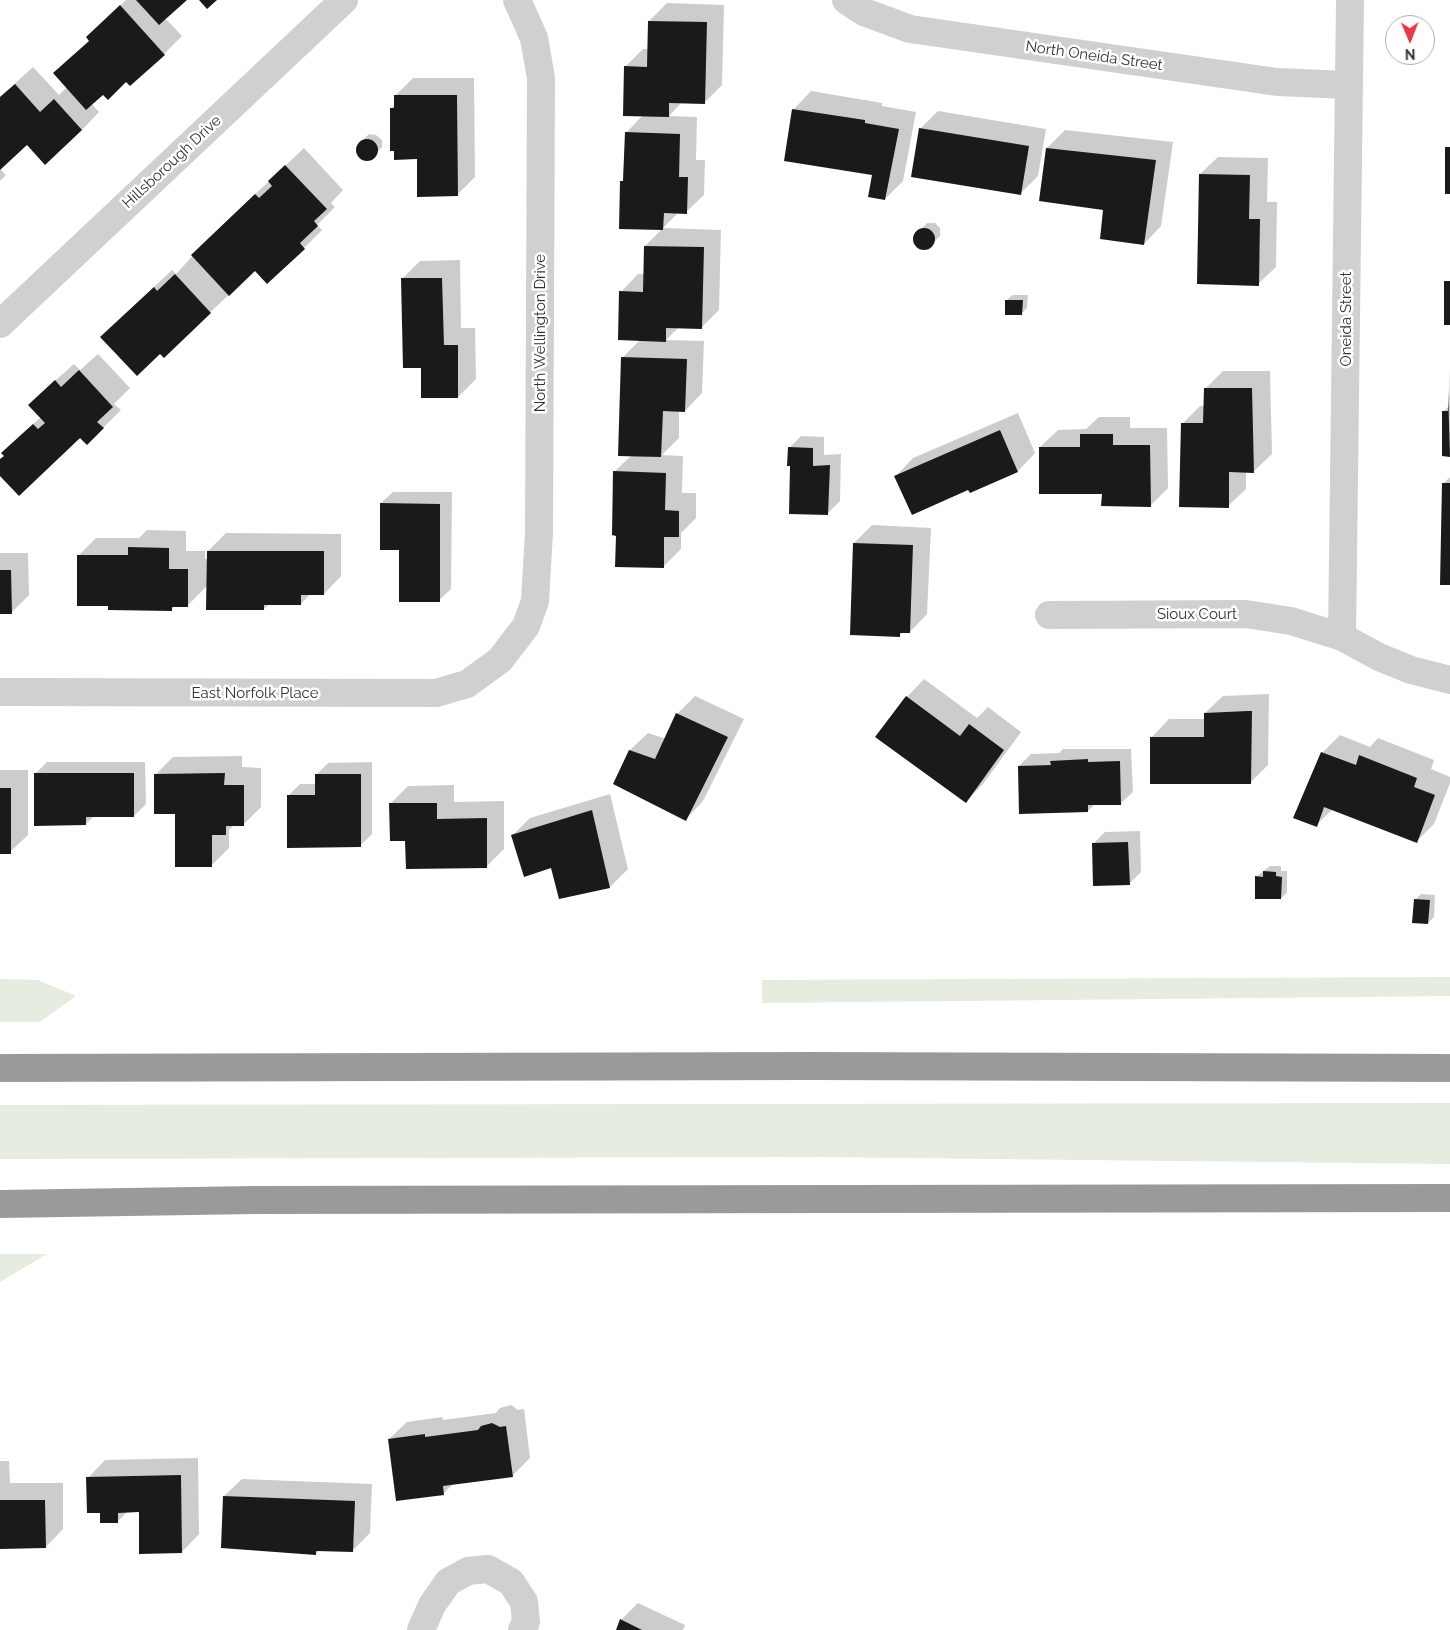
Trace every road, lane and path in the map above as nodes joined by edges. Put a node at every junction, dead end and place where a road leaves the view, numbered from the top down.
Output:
1 (344, 0) edge
2 (517, 0) edge
3 (846, 0) edge
4 (1350, 0) edge
5 (1348, 86) junction
6 (0, 324) edge
7 (1049, 614) dead end
8 (1342, 637) junction
9 (500, 660) joint
10 (1450, 680) edge
11 (0, 692) edge
12 (0, 1068) edge
13 (1450, 1068) edge
14 (1450, 1198) edge
15 (0, 1204) edge
16 (422, 1630) edge
17 (522, 1630) edge

1 - 6 street, Hillsborough Drive
2 - 9 street, North Wellington Drive
3 - 5 street, North Oneida Street
4 - 5 street, Oneida Street
5 - 8 street, Oneida Street
7 - 8 street, Sioux Court
8 - 10 street, Sioux Court
9 - 11 street, East Norfolk Place
12 - 13 highway
14 - 15 highway
16 - 17 street

